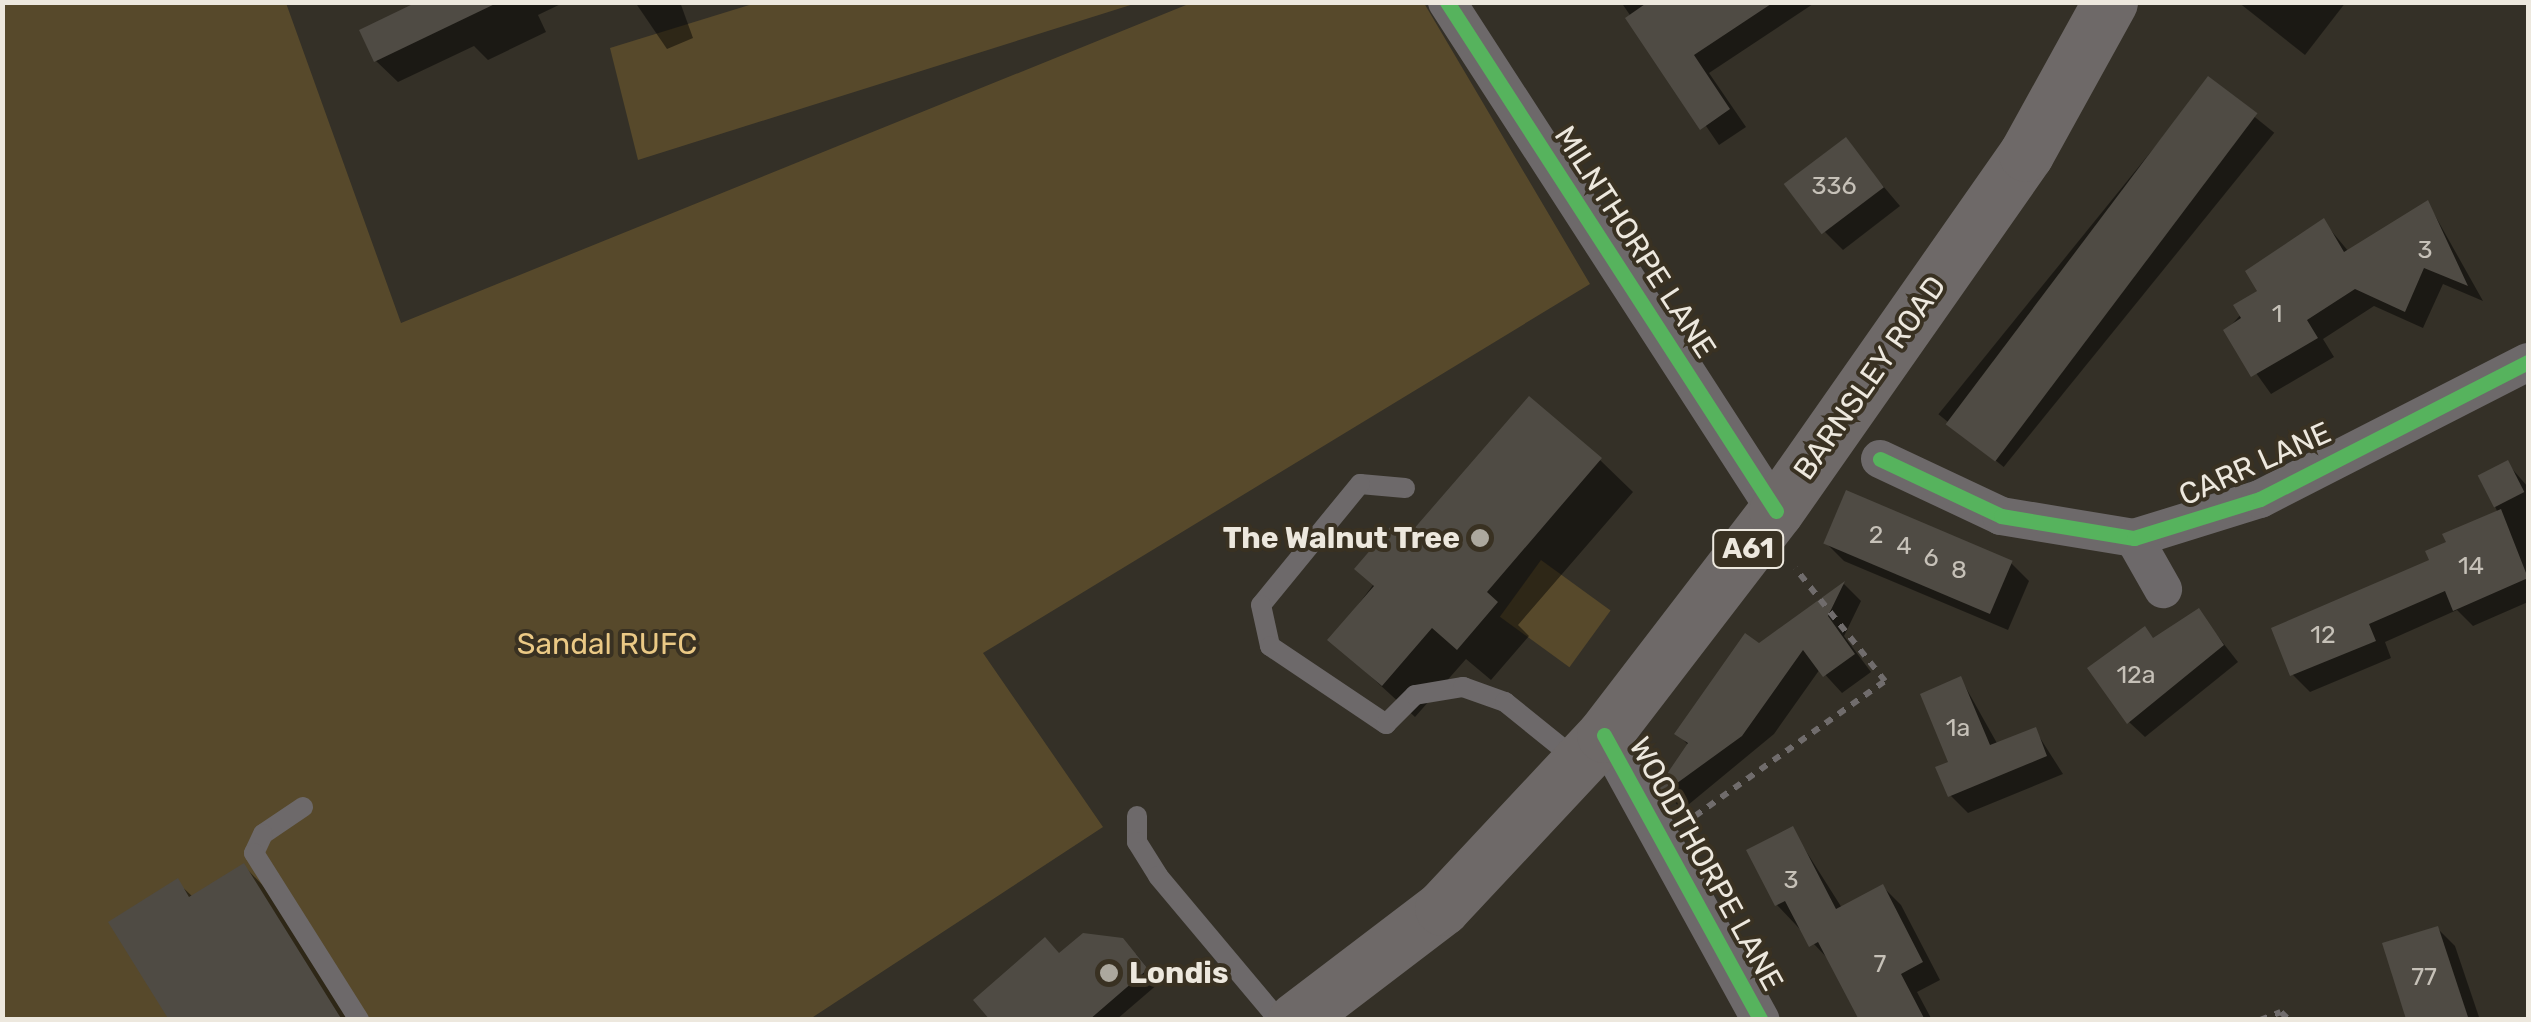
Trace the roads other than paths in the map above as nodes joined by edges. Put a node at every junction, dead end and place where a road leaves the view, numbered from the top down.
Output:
1 (1447, 2) edge
2 (2110, 2) edge
3 (2528, 362) edge
4 (1880, 459) dead end
5 (1406, 488) dead end
6 (1770, 520) junction
7 (2134, 538) junction
8 (2164, 589) dead end
9 (1591, 748) junction
10 (302, 807) dead end
11 (1137, 816) dead end
12 (359, 1020) edge
13 (1278, 1020) edge
14 (1295, 1020) edge
15 (1761, 1020) edge

1 - 6 street, MILNTHORPE LANE
2 - 6 main road, BARNSLEY ROAD / A61
3 - 7 street, CARR LANE
4 - 7 street, CARR LANE
5 - 9 lane
6 - 9 main road, BARNSLEY ROAD / A61
7 - 8 street
9 - 14 main road, BARNSLEY ROAD / A61
9 - 15 street, WOODTHORPE LANE
10 - 12 lane
11 - 13 lane

